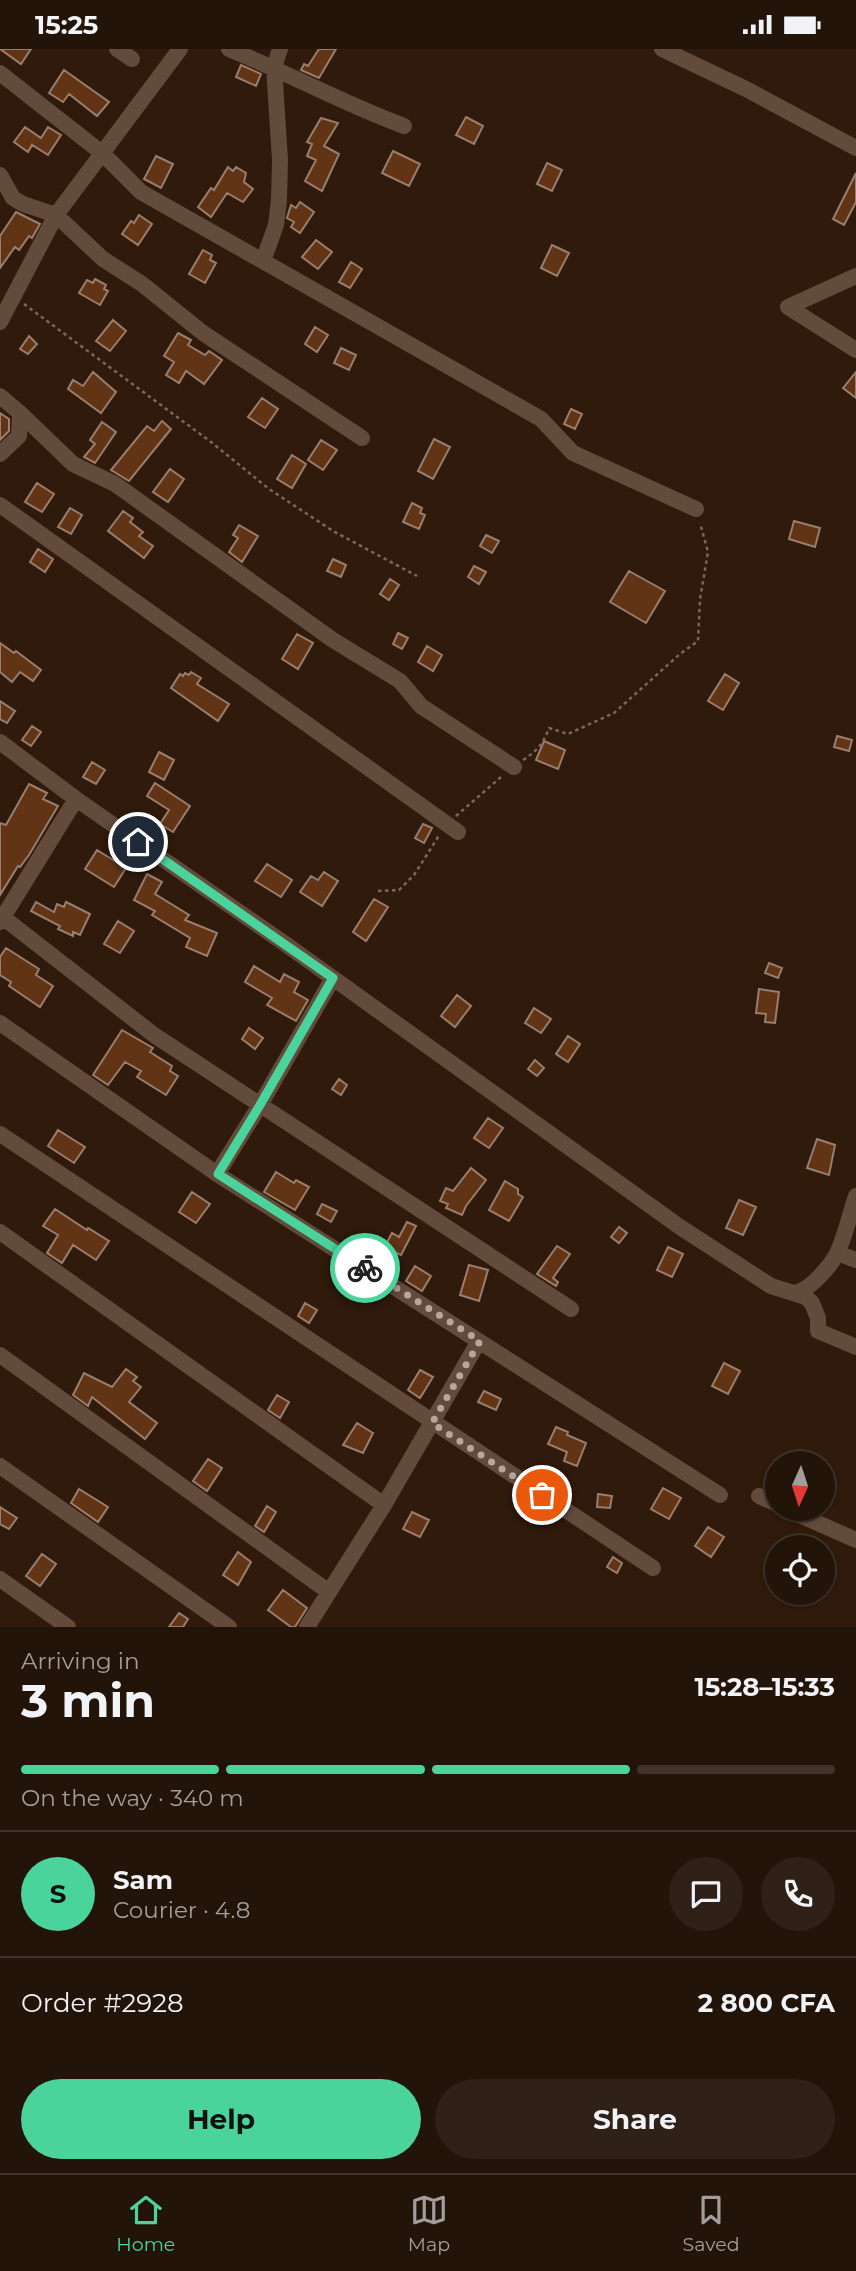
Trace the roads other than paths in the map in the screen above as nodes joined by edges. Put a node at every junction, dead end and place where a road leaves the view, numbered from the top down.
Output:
1 (117, 49) edge
2 (180, 49) edge
3 (229, 49) edge
4 (280, 49) edge
5 (662, 49) edge
6 (132, 59) dead end
7 (274, 67) junction
8 (0, 73) edge
9 (404, 126) dead end
10 (856, 148) edge
11 (102, 153) junction
12 (0, 175) edge
13 (56, 215) junction
14 (263, 261) junction
15 (856, 276) edge
16 (6, 292) edge
17 (0, 322) edge
18 (856, 350) edge
19 (0, 395) edge
20 (20, 413) junction
21 (362, 438) dead end
22 (0, 454) edge
23 (0, 505) edge
24 (696, 509) road end
25 (0, 742) edge
26 (514, 767) road end
27 (76, 799) junction
28 (452, 828) road end
29 (1, 918) edge
30 (333, 978) junction
31 (0, 1023) edge
32 (260, 1105) junction
33 (0, 1134) edge
34 (218, 1174) junction
35 (856, 1196) edge
36 (0, 1232) edge
37 (838, 1253) junction
38 (856, 1260) edge
39 (790, 1294) junction
40 (571, 1309) dead end
41 (480, 1341) junction
42 (856, 1347) edge
43 (0, 1355) edge
44 (432, 1423) junction
45 (0, 1466) edge
46 (720, 1495) dead end
47 (759, 1496) dead end
48 (765, 1499) edge
49 (384, 1504) junction
50 (813, 1521) edge
51 (856, 1540) edge
52 (653, 1568) dead end
53 (0, 1579) edge
54 (329, 1592) junction
55 (68, 1627) edge
56 (229, 1627) edge
57 (307, 1627) edge

1 - 6 street
2 - 11 street
3 - 7 street
4 - 7 street
5 - 10 street
7 - 9 street
7 - 14 street
8 - 11 street
11 - 13 street
11 - 14 street
12 - 13 street
13 - 16 street
13 - 21 street
14 - 24 street
15 - 18 street
16 - 17 street
19 - 20 street
20 - 22 street
20 - 26 street
23 - 28 street
25 - 27 street
27 - 29 street
27 - 30 street
29 - 32 street
30 - 32 street
30 - 39 street
31 - 34 street
32 - 34 street
32 - 40 street
33 - 44 street
34 - 41 street
35 - 37 street
36 - 49 street
37 - 38 street
37 - 39 street
39 - 42 street
41 - 44 street
41 - 46 street
43 - 54 street
44 - 49 street
44 - 52 street
45 - 56 street
47 - 48 street
49 - 54 street
50 - 51 street
53 - 55 street
54 - 57 street

